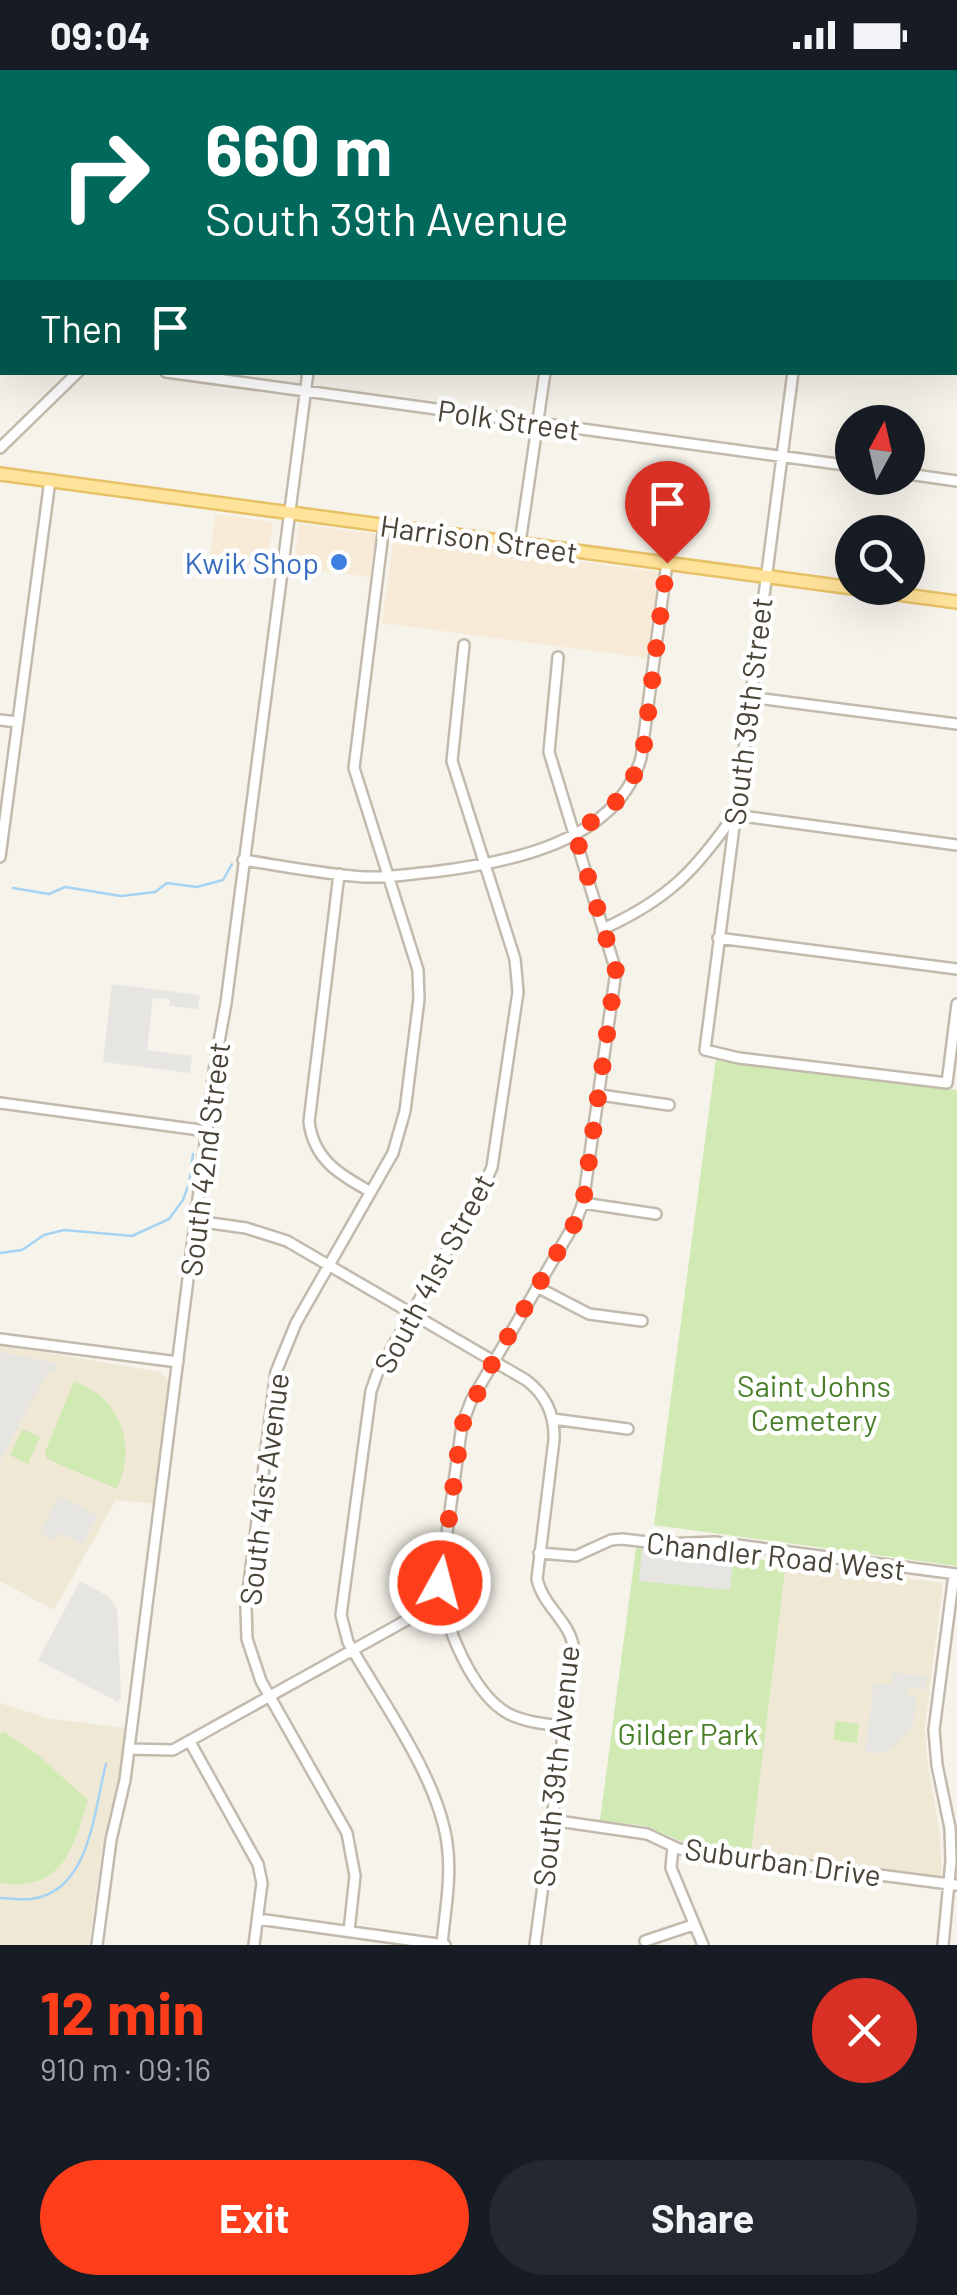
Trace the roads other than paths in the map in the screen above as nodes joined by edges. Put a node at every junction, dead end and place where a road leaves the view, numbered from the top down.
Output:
1 (75, 375) edge
2 (188, 375) edge
3 (308, 375) edge
4 (545, 375) edge
5 (794, 375) edge
6 (306, 391) junction
7 (538, 422) junction
8 (0, 448) edge
9 (781, 456) junction
10 (835, 464) edge
11 (0, 474) edge
12 (925, 476) edge
13 (50, 480) junction
14 (957, 481) edge
15 (289, 512) junction
16 (384, 525) junction
17 (520, 543) junction
18 (667, 563) junction
19 (764, 576) junction
20 (957, 602) edge
21 (464, 645) dead end
22 (558, 657) dead end
23 (749, 696) junction
24 (0, 720) edge
25 (17, 722) junction
26 (957, 724) edge
27 (734, 815) junction
28 (575, 833) junction
29 (957, 845) edge
30 (0, 858) edge
31 (243, 860) junction
32 (483, 866) junction
33 (339, 874) junction
34 (387, 876) junction
35 (605, 928) junction
36 (718, 938) junction
37 (957, 969) edge
38 (957, 1004) edge
39 (600, 1096) junction
40 (0, 1102) edge
41 (669, 1105) dead end
42 (207, 1130) junction
43 (372, 1192) junction
44 (583, 1203) junction
45 (656, 1214) dead end
46 (196, 1221) junction
47 (329, 1266) junction
48 (536, 1287) junction
49 (412, 1314) junction
50 (642, 1321) dead end
51 (0, 1339) edge
52 (178, 1362) junction
53 (493, 1362) junction
54 (553, 1419) junction
55 (628, 1429) dead end
56 (539, 1554) junction
57 (955, 1574) edge
58 (441, 1601) junction
59 (353, 1650) junction
60 (270, 1696) junction
61 (563, 1726) junction
62 (190, 1742) junction
63 (129, 1749) junction
64 (551, 1820) junction
65 (673, 1846) junction
66 (953, 1885) edge
67 (258, 1919) junction
68 (692, 1925) junction
69 (350, 1931) junction
70 (645, 1941) dead end
71 (944, 1941) edge
72 (97, 1945) edge
73 (254, 1945) edge
74 (445, 1945) edge
75 (534, 1945) edge
76 (703, 1945) edge

1 - 8 street
2 - 6 street, Polk Street
3 - 6 street, South 42nd Street
4 - 7 street
5 - 9 street, South 39th Street
6 - 7 street, Polk Street
6 - 15 street, South 42nd Street
7 - 9 street, Polk Street
7 - 17 street
9 - 10 street, Polk Street
9 - 19 street, South 39th Street
11 - 13 main road, Harrison Street
12 - 14 street
13 - 15 main road, Harrison Street
13 - 25 street
15 - 16 main road, Harrison Street
15 - 31 street, South 42nd Street
16 - 17 main road, Harrison Street
16 - 34 street, South 41st Avenue
17 - 18 main road, Harrison Street
18 - 19 main road, Harrison Street
18 - 28 street
19 - 20 main road, Harrison Street
19 - 23 street, South 39th Street
21 - 32 street, South 41st Street
22 - 28 street
23 - 26 street
23 - 27 street, South 39th Street
24 - 25 street
25 - 30 street
27 - 29 street
27 - 35 street
27 - 36 street, South 39th Street
28 - 32 street
28 - 35 street
31 - 33 street
31 - 42 street, South 42nd Street
32 - 34 street
32 - 49 street, South 41st Street
33 - 34 street
33 - 43 street
34 - 43 street, South 41st Avenue
35 - 39 street
36 - 37 street
36 - 38 street, South 39th Street
39 - 41 street
39 - 44 street
40 - 42 street
42 - 46 street, South 42nd Street
43 - 47 street, South 41st Avenue
44 - 45 street
44 - 48 street
46 - 47 street
46 - 52 street, South 42nd Street
47 - 49 street
47 - 60 street, South 41st Avenue
48 - 50 street
48 - 53 street
49 - 53 street
49 - 59 street, South 41st Street
51 - 52 street
52 - 63 street, South 42nd Street
53 - 54 street
53 - 58 street
54 - 55 street
54 - 56 street, South 39th Avenue
56 - 57 street, Chandler Road West
56 - 61 street, South 39th Avenue
57 - 66 street
58 - 59 street
58 - 61 street
59 - 60 street
59 - 74 street, South 41st Street
60 - 62 street
60 - 69 street, South 41st Avenue
61 - 64 street, South 39th Avenue
62 - 63 street
62 - 67 street
63 - 72 street, South 42nd Street
64 - 65 street, Suburban Drive
64 - 75 street, South 39th Avenue
65 - 66 street, Suburban Drive
65 - 68 street
66 - 71 street
67 - 69 street
67 - 73 street
68 - 70 street
68 - 76 street
69 - 74 street

